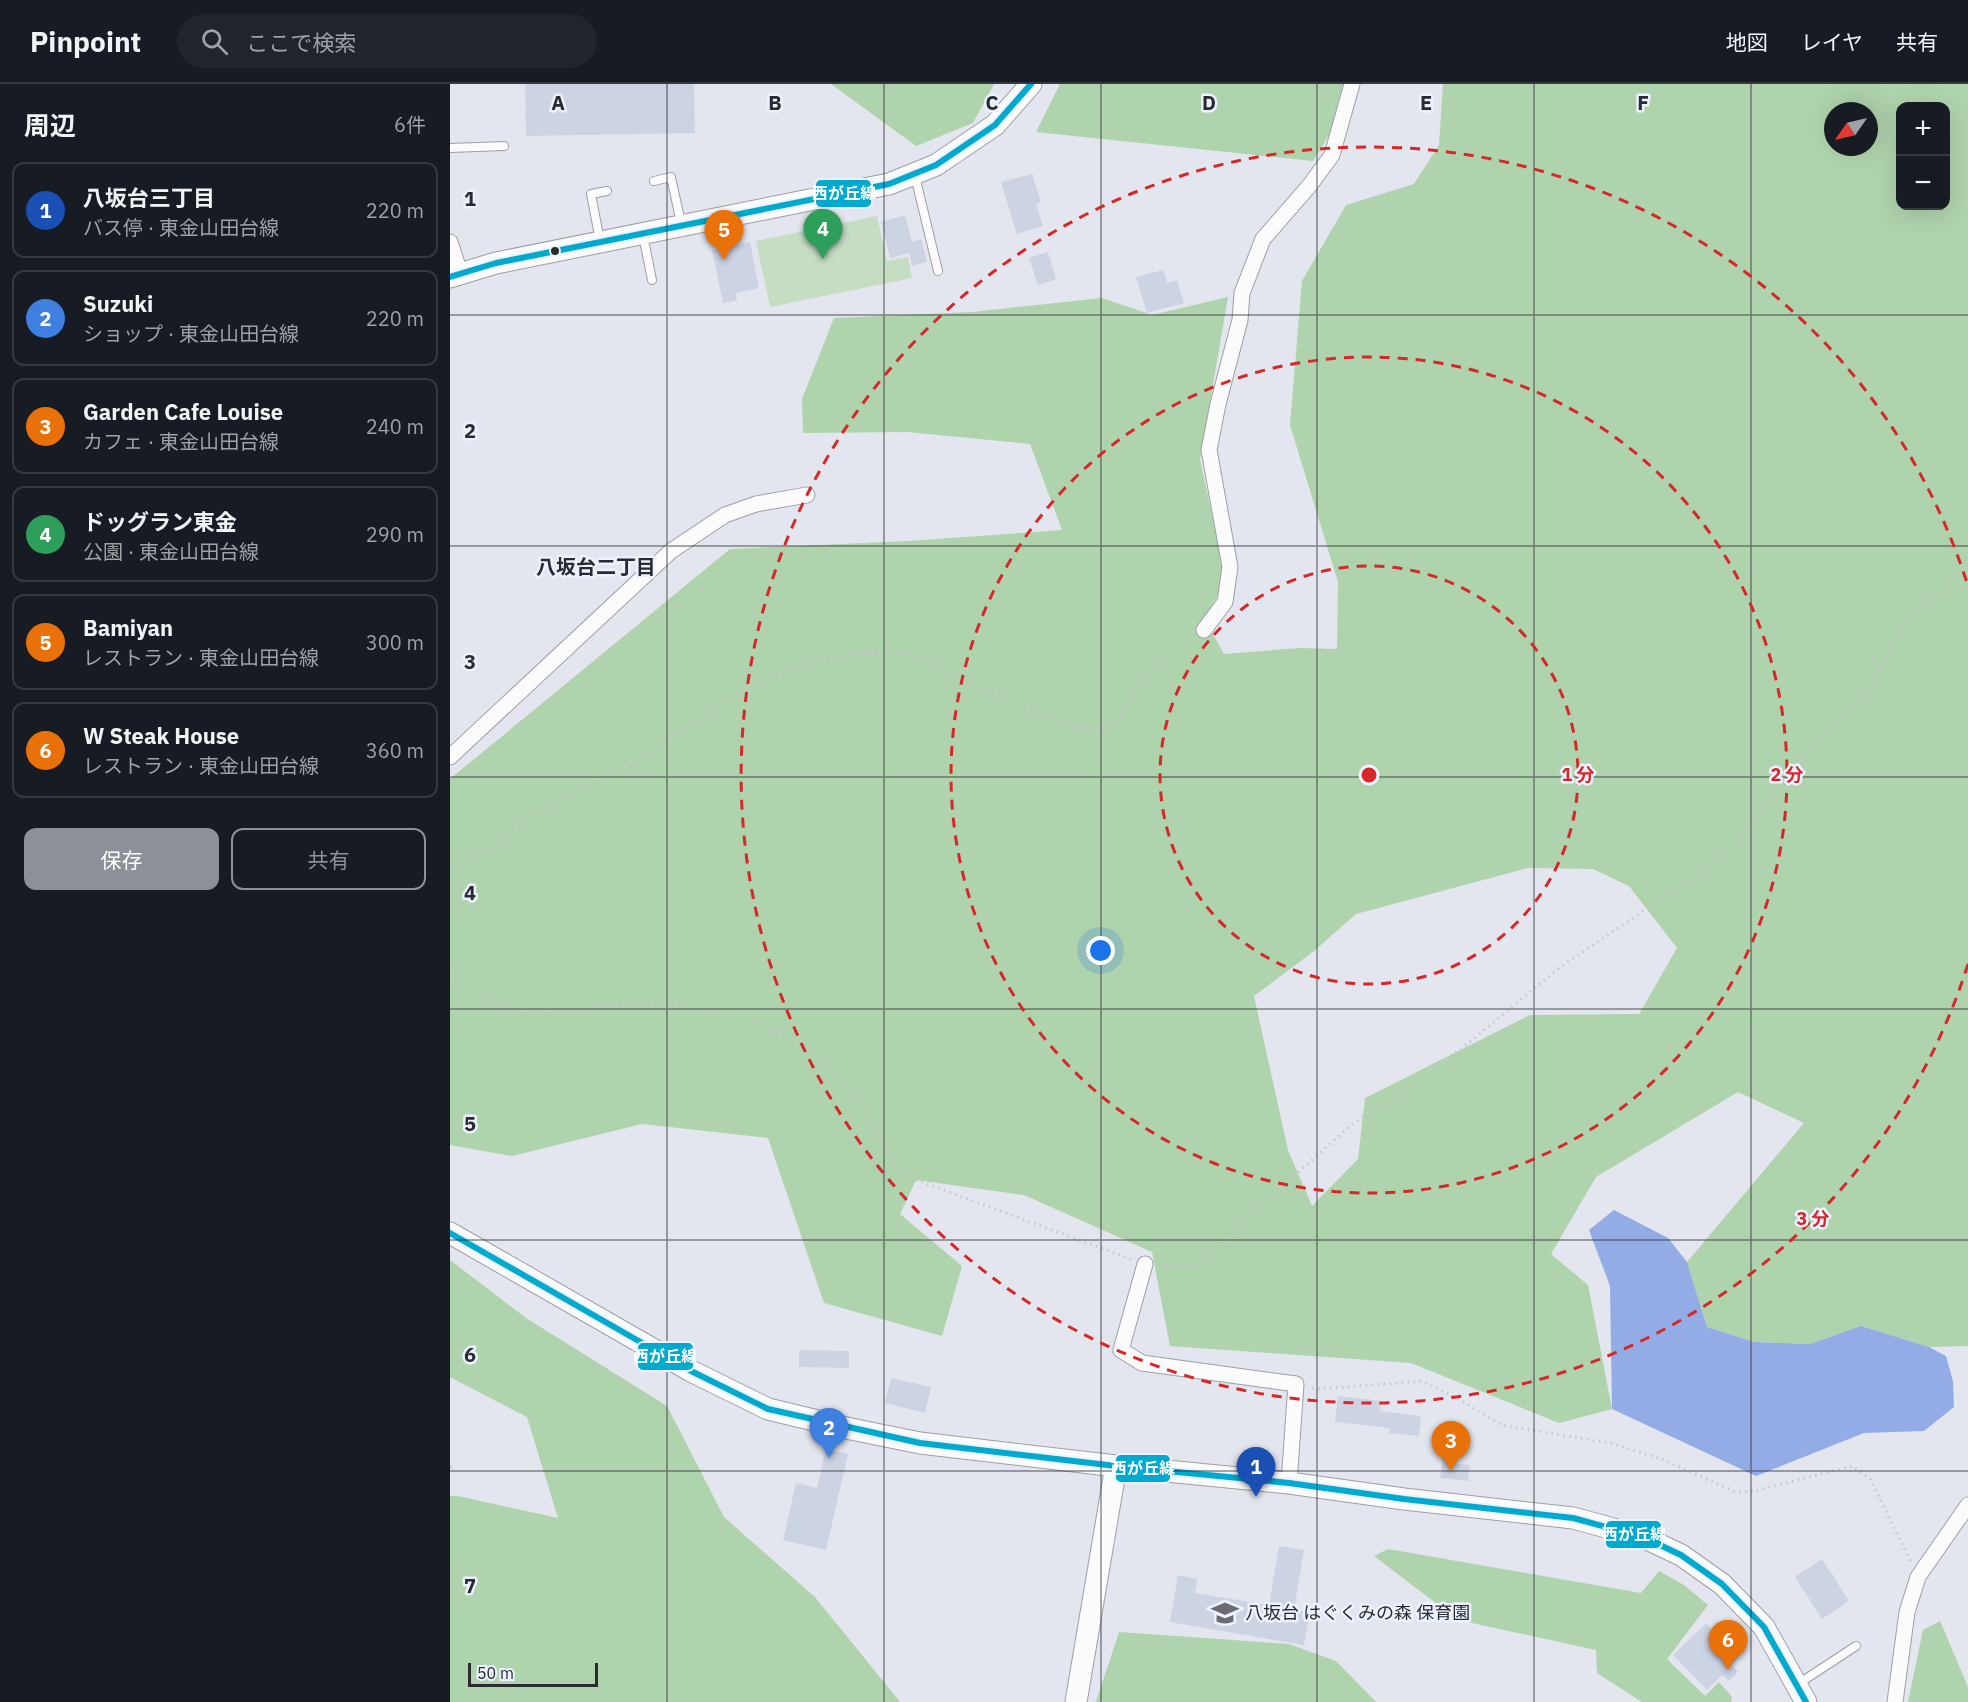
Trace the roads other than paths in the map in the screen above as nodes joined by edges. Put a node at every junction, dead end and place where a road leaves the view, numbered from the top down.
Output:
1 (1031, 84) edge
2 (1352, 84) edge
3 (504, 146) dead end
4 (450, 148) edge
5 (915, 174) junction
6 (654, 181) dead end
7 (607, 191) dead end
8 (681, 226) junction
9 (643, 234) junction
10 (450, 242) edge
11 (601, 242) junction
12 (938, 271) dead end
13 (455, 275) edge
14 (652, 280) dead end
15 (807, 495) dead end
16 (1204, 630) road end
17 (450, 757) edge
18 (450, 1233) edge
19 (1145, 1264) road end
20 (1116, 1466) junction
21 (1289, 1483) junction
22 (1968, 1505) edge
23 (1856, 1646) dead end
24 (1801, 1693) edge
25 (1076, 1702) edge
26 (1895, 1702) edge

1 - 5 main road
2 - 16 street
3 - 4 lane
5 - 8 main road
5 - 12 lane
6 - 8 lane
7 - 11 lane
8 - 9 main road
9 - 11 main road
9 - 14 lane
10 - 13 street
11 - 13 main road
15 - 17 street
18 - 20 main road
19 - 21 street
20 - 21 main road
20 - 25 main road
21 - 24 main road
22 - 26 street
23 - 24 lane

